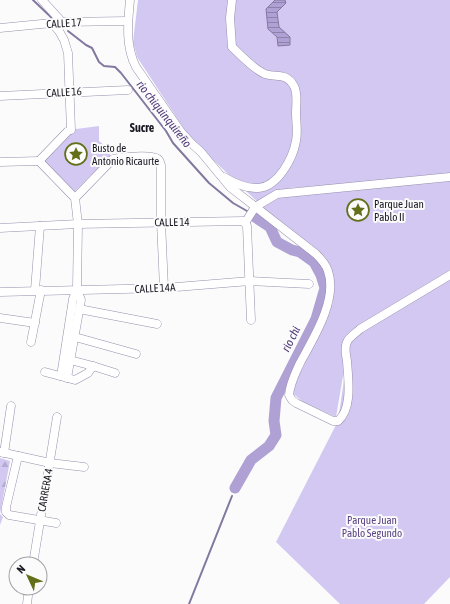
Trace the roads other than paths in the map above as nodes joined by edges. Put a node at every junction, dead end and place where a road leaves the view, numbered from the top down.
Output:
1 (42, 0) edge
2 (130, 0) edge
3 (232, 0) edge
4 (128, 21) junction
5 (62, 22) junction
6 (52, 23) junction
7 (0, 28) edge
8 (128, 90) dead end
9 (70, 92) junction
10 (0, 96) edge
11 (40, 161) junction
12 (0, 162) edge
13 (218, 173) junction
14 (450, 177) edge
15 (75, 198) junction
16 (255, 207) junction
17 (161, 222) junction
18 (245, 223) junction
19 (78, 224) junction
20 (40, 226) junction
21 (0, 228) edge
22 (450, 275) edge
23 (250, 281) junction
24 (309, 284) dead end
25 (164, 288) junction
26 (77, 289) junction
27 (38, 290) junction
28 (0, 292) edge
29 (80, 309) junction
30 (0, 318) edge
31 (251, 320) dead end
32 (35, 323) junction
33 (157, 324) dead end
34 (75, 337) junction
35 (31, 342) dead end
36 (136, 354) dead end
37 (70, 360) junction
38 (93, 366) junction
39 (45, 372) dead end
40 (115, 373) dead end
41 (64, 377) junction
42 (11, 406) dead end
43 (57, 417) dead end
44 (2, 452) edge
45 (18, 456) junction
46 (50, 463) junction
47 (84, 467) dead end
48 (40, 520) junction
49 (56, 523) dead end
50 (34, 556) edge

1 - 5 street
2 - 4 street
3 - 13 street
4 - 5 street, CALLE 17
4 - 13 street
5 - 6 street, CALLE 17
6 - 7 street, CALLE 17
6 - 9 street
8 - 9 street, CALLE 16
9 - 10 street, CALLE 16
9 - 11 street
11 - 12 street
11 - 15 street
13 - 16 street
14 - 16 street
15 - 17 street
15 - 19 street
16 - 18 street
16 - 22 street
17 - 18 street, CALLE 14
17 - 19 street, CALLE 14
17 - 25 street
18 - 23 street
19 - 20 street, CALLE 14
19 - 26 street
20 - 21 street, CALLE 14
20 - 27 street
23 - 24 street, CALLE 14A
23 - 25 street, CALLE 14A
23 - 31 street
25 - 26 street, CALLE 14A
26 - 27 street, CALLE 14A
26 - 29 street
26 - 41 street
27 - 28 street, CALLE 14A
27 - 32 street
29 - 33 street
29 - 34 street
30 - 32 street
32 - 35 street
34 - 36 street
34 - 37 street
37 - 38 street
37 - 41 street
38 - 40 street
38 - 41 street
39 - 41 street
42 - 44 street
43 - 46 street, CARRERA 4
44 - 45 street
45 - 46 street
45 - 48 street
46 - 47 street
46 - 48 street, CARRERA 4
48 - 49 street
48 - 50 street, CARRERA 4

